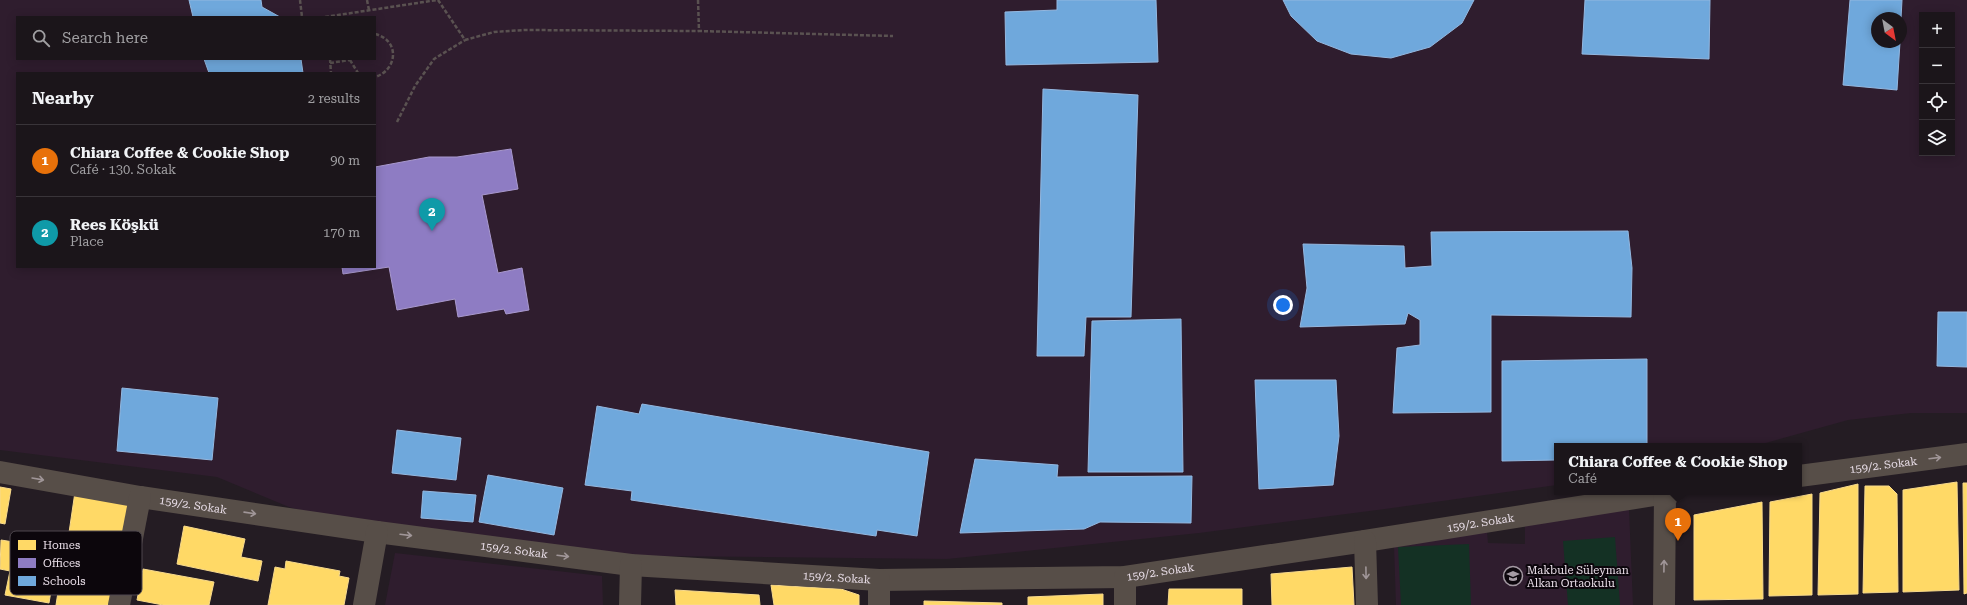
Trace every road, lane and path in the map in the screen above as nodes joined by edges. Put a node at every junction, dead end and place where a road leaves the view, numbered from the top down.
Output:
1 (300, 0) edge
2 (367, 0) edge
3 (437, 0) edge
4 (698, 0) edge
5 (369, 10) junction
6 (302, 16) edge
7 (340, 16) edge
8 (699, 31) junction
9 (376, 34) edge
10 (893, 36) dead end
11 (465, 40) junction
12 (350, 60) edge
13 (330, 63) joint
14 (332, 72) edge
15 (357, 72) edge
16 (376, 77) edge
17 (397, 122) dead end
18 (1967, 454) edge
19 (0, 472) edge
20 (1802, 476) edge
21 (1657, 495) edge
22 (1669, 495) edge
23 (140, 497) junction
24 (133, 531) edge
25 (377, 532) junction
26 (1365, 542) junction
27 (631, 565) junction
28 (1125, 577) junction
29 (879, 580) junction
30 (120, 595) edge
31 (118, 605) edge
32 (364, 605) edge
33 (630, 605) edge
34 (879, 605) edge
35 (1125, 605) edge
36 (1366, 605) edge
37 (1664, 605) edge

1 - 6 path
2 - 5 path
3 - 5 path
3 - 11 path
4 - 8 path
5 - 7 path
8 - 10 path
8 - 11 path
9 - 16 path
11 - 17 path
12 - 13 path
12 - 15 path
13 - 14 path
20 -> 18 street, 159/2. Sokak
19 -> 23 street, 159/2. Sokak
21 - 26 street, 159/2. Sokak
37 -> 22 street
23 - 24 street
23 -> 25 street, 159/2. Sokak
25 -> 27 street, 159/2. Sokak
25 - 32 street
26 - 28 street, 159/2. Sokak
26 -> 36 street
27 - 29 street, 159/2. Sokak
27 - 33 street
28 - 29 street, 159/2. Sokak
28 - 35 street
29 - 34 street
30 - 31 street

